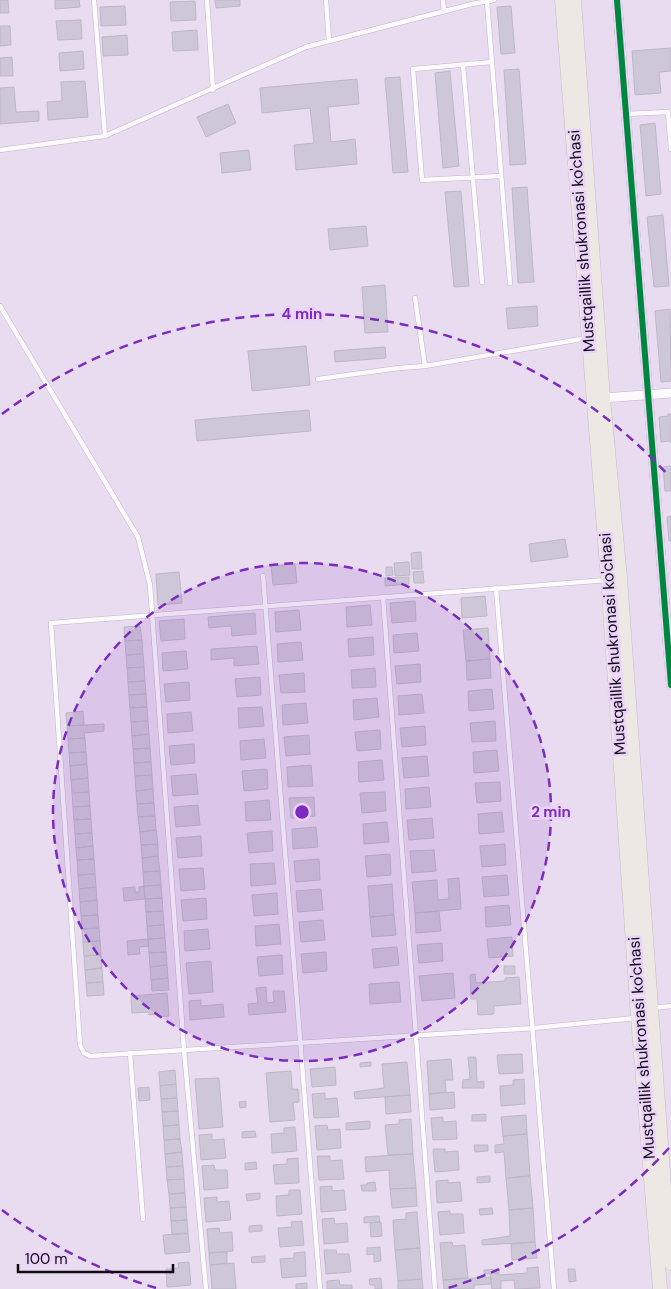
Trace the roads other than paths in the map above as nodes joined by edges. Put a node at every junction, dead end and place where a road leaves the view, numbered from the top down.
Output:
1 (94, 0) edge
2 (207, 0) edge
3 (326, 0) edge
4 (443, 0) edge
5 (494, 0) edge
6 (562, 0) edge
7 (574, 0) edge
8 (617, 0) edge
9 (488, 2) junction
10 (444, 11) junction
11 (329, 41) junction
12 (492, 62) junction
13 (463, 65) junction
14 (213, 90) junction
15 (626, 114) junction
16 (105, 136) junction
17 (671, 149) edge
18 (0, 150) edge
19 (501, 176) junction
20 (473, 177) junction
21 (482, 282) dead end
22 (510, 283) dead end
23 (415, 298) dead end
24 (0, 306) edge
25 (588, 337) junction
26 (425, 366) junction
27 (318, 379) dead end
28 (671, 393) edge
29 (648, 394) junction
30 (603, 398) junction
31 (263, 576) dead end
32 (608, 580) junction
33 (496, 588) junction
34 (383, 597) junction
35 (266, 607) junction
36 (152, 616) junction
37 (671, 685) edge
38 (671, 1006) edge
39 (651, 1015) junction
40 (638, 1018) junction
41 (534, 1028) junction
42 (417, 1035) junction
43 (301, 1043) junction
44 (184, 1050) junction
45 (130, 1053) junction
46 (143, 1219) dead end
47 (671, 1263) edge
48 (206, 1289) edge
49 (320, 1289) edge
50 (435, 1289) edge
51 (554, 1289) edge
52 (660, 1289) edge

1 - 16 lane
2 - 14 lane
3 - 11 lane
4 - 10 lane
5 - 9 lane
6 - 25 main road, Mustqaillik shukronasi ko'chasi
7 - 30 main road, Mustqaillik shukronasi ko'chasi
8 - 15 street
9 - 10 lane
9 - 12 lane
10 - 11 lane
11 - 14 lane
12 - 13 lane
12 - 19 lane
13 - 20 lane
13 - 20 lane
14 - 16 lane
15 - 17 lane
15 - 29 street
16 - 18 lane
19 - 20 lane
19 - 22 lane
20 - 21 lane
23 - 26 lane
24 - 36 lane
25 - 26 lane
25 - 32 main road, Mustqaillik shukronasi ko'chasi
26 - 27 lane
28 - 29 street
29 - 30 street
29 - 37 street
30 - 39 main road, Mustqaillik shukronasi ko'chasi
31 - 35 lane
32 - 33 lane
32 - 40 main road, Mustqaillik shukronasi ko'chasi
33 - 34 lane
33 - 41 lane
34 - 35 lane
34 - 42 lane
35 - 36 lane
35 - 43 lane
36 - 44 lane
36 - 45 lane
38 - 39 lane
39 - 47 main road, Mustqaillik shukronasi ko'chasi
40 - 41 lane
40 - 52 main road, Mustqaillik shukronasi ko'chasi
41 - 42 lane
41 - 51 lane
42 - 43 lane
42 - 50 lane
43 - 44 lane
43 - 49 lane
44 - 45 lane
44 - 48 lane
45 - 46 lane

